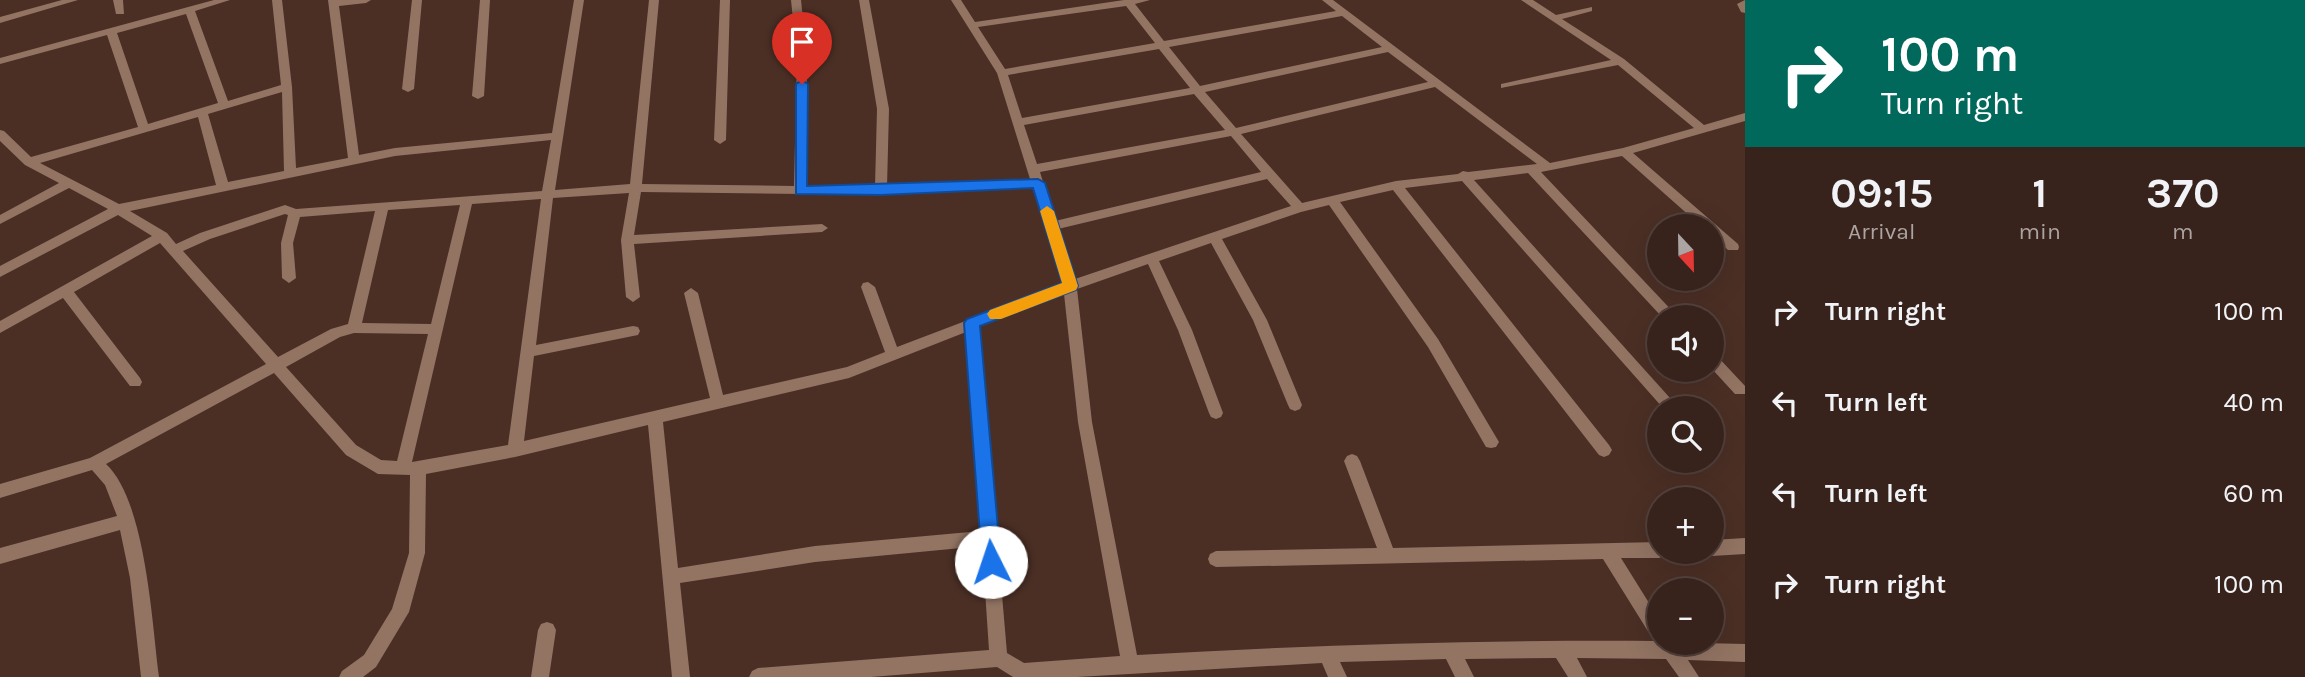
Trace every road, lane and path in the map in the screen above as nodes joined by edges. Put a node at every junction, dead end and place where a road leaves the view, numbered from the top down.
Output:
1 (73, 0) edge
2 (118, 0) edge
3 (225, 0) edge
4 (277, 0) edge
5 (366, 0) edge
6 (417, 0) edge
7 (485, 0) edge
8 (579, 0) edge
9 (654, 0) edge
10 (725, 0) edge
11 (796, 0) edge
12 (864, 0) edge
13 (956, 0) edge
14 (1145, 0) edge
15 (1327, 0) edge
16 (1526, 0) edge
17 (333, 2) edge
18 (1128, 2) junction
19 (1745, 3) edge
20 (1588, 9) dead end
21 (190, 10) junction
22 (1745, 10) edge
23 (120, 12) dead end
24 (1344, 13) junction
25 (1555, 19) junction
26 (0, 20) edge
27 (972, 25) junction
28 (111, 31) junction
29 (1162, 45) junction
30 (1390, 48) junction
31 (0, 61) edge
32 (1620, 61) junction
33 (1002, 73) junction
34 (1436, 83) junction
35 (1505, 86) dead end
36 (287, 87) junction
37 (408, 89) dead end
38 (1197, 90) junction
39 (478, 96) dead end
40 (224, 105) junction
41 (202, 112) junction
42 (1745, 117) edge
43 (1018, 122) junction
44 (144, 128) junction
45 (1702, 129) junction
46 (1233, 132) junction
47 (0, 134) edge
48 (557, 136) junction
49 (720, 140) dead end
50 (1624, 152) junction
51 (354, 160) junction
52 (29, 162) junction
53 (1548, 167) junction
54 (1033, 169) junction
55 (1531, 169) junction
56 (290, 173) junction
57 (1269, 174) junction
58 (1463, 175) junction
59 (69, 183) junction
60 (1038, 183) junction
61 (1396, 185) junction
62 (223, 187) junction
63 (636, 188) junction
64 (800, 191) junction
65 (881, 191) junction
66 (548, 193) junction
67 (467, 200) junction
68 (1332, 200) junction
69 (383, 206) junction
70 (1299, 208) junction
71 (118, 209) junction
72 (295, 213) junction
73 (1695, 214) edge
74 (0, 220) edge
75 (1051, 226) junction
76 (822, 228) dead end
77 (162, 236) junction
78 (1214, 237) junction
79 (1724, 239) edge
80 (627, 240) junction
81 (1733, 247) dead end
82 (174, 250) junction
83 (1152, 259) junction
84 (0, 272) edge
85 (289, 278) dead end
86 (868, 286) dead end
87 (1070, 286) junction
88 (65, 291) junction
89 (691, 293) dead end
90 (633, 297) dead end
91 (1660, 305) edge
92 (972, 323) junction
93 (0, 328) edge
94 (354, 328) junction
95 (435, 328) junction
96 (633, 331) dead end
97 (527, 352) junction
98 (893, 355) junction
99 (276, 365) junction
100 (1724, 373) edge
101 (135, 382) dead end
102 (1740, 390) dead end
103 (1661, 396) edge
104 (718, 403) junction
105 (1296, 405) dead end
106 (1216, 414) dead end
107 (655, 418) junction
108 (1491, 442) dead end
109 (515, 450) junction
110 (1604, 450) dead end
111 (1352, 461) dead end
112 (94, 463) junction
113 (411, 469) junction
114 (0, 491) edge
115 (125, 521) junction
116 (989, 538) junction
117 (1745, 546) edge
118 (1724, 547) edge
119 (1647, 550) edge
120 (1607, 551) junction
121 (0, 556) edge
122 (1388, 556) junction
123 (1216, 559) dead end
124 (671, 577) junction
125 (1647, 615) edge
126 (547, 630) dead end
127 (1647, 643) edge
128 (1561, 649) junction
129 (1724, 650) edge
130 (1451, 652) junction
131 (1745, 653) edge
132 (1327, 655) junction
133 (1674, 655) edge
134 (999, 658) junction
135 (1130, 664) junction
136 (890, 672) edge
137 (150, 677) edge
138 (348, 677) edge
139 (540, 677) edge
140 (681, 677) edge
141 (758, 677) edge
142 (1338, 677) edge
143 (1465, 677) edge
144 (1578, 677) edge
145 (1690, 677) edge

1 - 26 street
2 - 23 street
3 - 21 street
4 - 36 street
5 - 17 street
6 - 37 street
7 - 39 street
8 - 48 street
9 - 63 street
10 - 49 street
11 - 64 street
12 - 65 street
13 - 27 street
14 - 18 street
15 - 24 street
16 - 25 street
17 - 51 street
18 - 27 street
18 - 29 street
19 - 22 street
20 - 25 street
21 - 28 street
21 - 40 street
24 - 29 street
24 - 30 street
25 - 32 street
27 - 33 street
28 - 31 street
28 - 44 street
29 - 33 street
29 - 38 street
30 - 34 street
30 - 38 street
32 - 35 street
32 - 45 street
33 - 43 street
34 - 46 street
34 - 53 street
36 - 40 street
36 - 56 street
38 - 43 street
38 - 46 street
40 - 41 street
41 - 44 street
41 - 62 street
42 - 45 street
43 - 54 street
44 - 52 street
45 - 50 street
46 - 54 street
46 - 57 street
47 - 52 street
48 - 51 street
48 - 66 street
50 - 53 street
50 - 73 street
51 - 56 street
52 - 59 street
53 - 55 street
54 - 60 street
55 - 58 street
55 - 91 street
56 - 62 street
57 - 70 street
57 - 75 street
58 - 61 street
58 - 103 street
59 - 71 street
59 - 74 street
60 - 65 street
60 - 75 street
61 - 68 street
61 - 110 street
62 - 71 street
63 - 64 street
63 - 66 street
63 - 80 street
64 - 65 street
66 - 67 street
66 - 97 street
67 - 69 street
67 - 95 street
68 - 70 street
68 - 108 street
69 - 72 street
69 - 94 street
70 - 78 street
71 - 77 street
71 - 84 street
72 - 82 street
72 - 85 street
75 - 87 street
76 - 80 street
77 - 82 street
77 - 88 street
78 - 83 street
78 - 105 street
79 - 81 street
80 - 90 street
82 - 99 street
83 - 87 street
83 - 106 street
86 - 98 street
87 - 92 street
87 - 135 street
88 - 93 street
88 - 101 street
89 - 104 street
92 - 98 street
92 - 116 street
94 - 95 street
94 - 99 street
95 - 113 street
96 - 97 street
97 - 109 street
98 - 104 street
99 - 112 street
99 - 113 street
100 - 102 street
104 - 107 street
107 - 109 street
107 - 124 street
109 - 113 street
111 - 122 street
112 - 114 street
112 - 115 street
113 - 138 street
115 - 121 street
115 - 137 street
116 - 124 street
116 - 134 street
117 - 118 street
119 - 120 street
120 - 122 street
120 - 125 street
122 - 123 street
124 - 140 street
126 - 139 street
127 - 128 street
128 - 130 street
128 - 144 street
129 - 131 street
130 - 132 street
130 - 143 street
132 - 135 street
132 - 142 street
133 - 145 street
134 - 135 street
134 - 136 street
136 - 141 street

